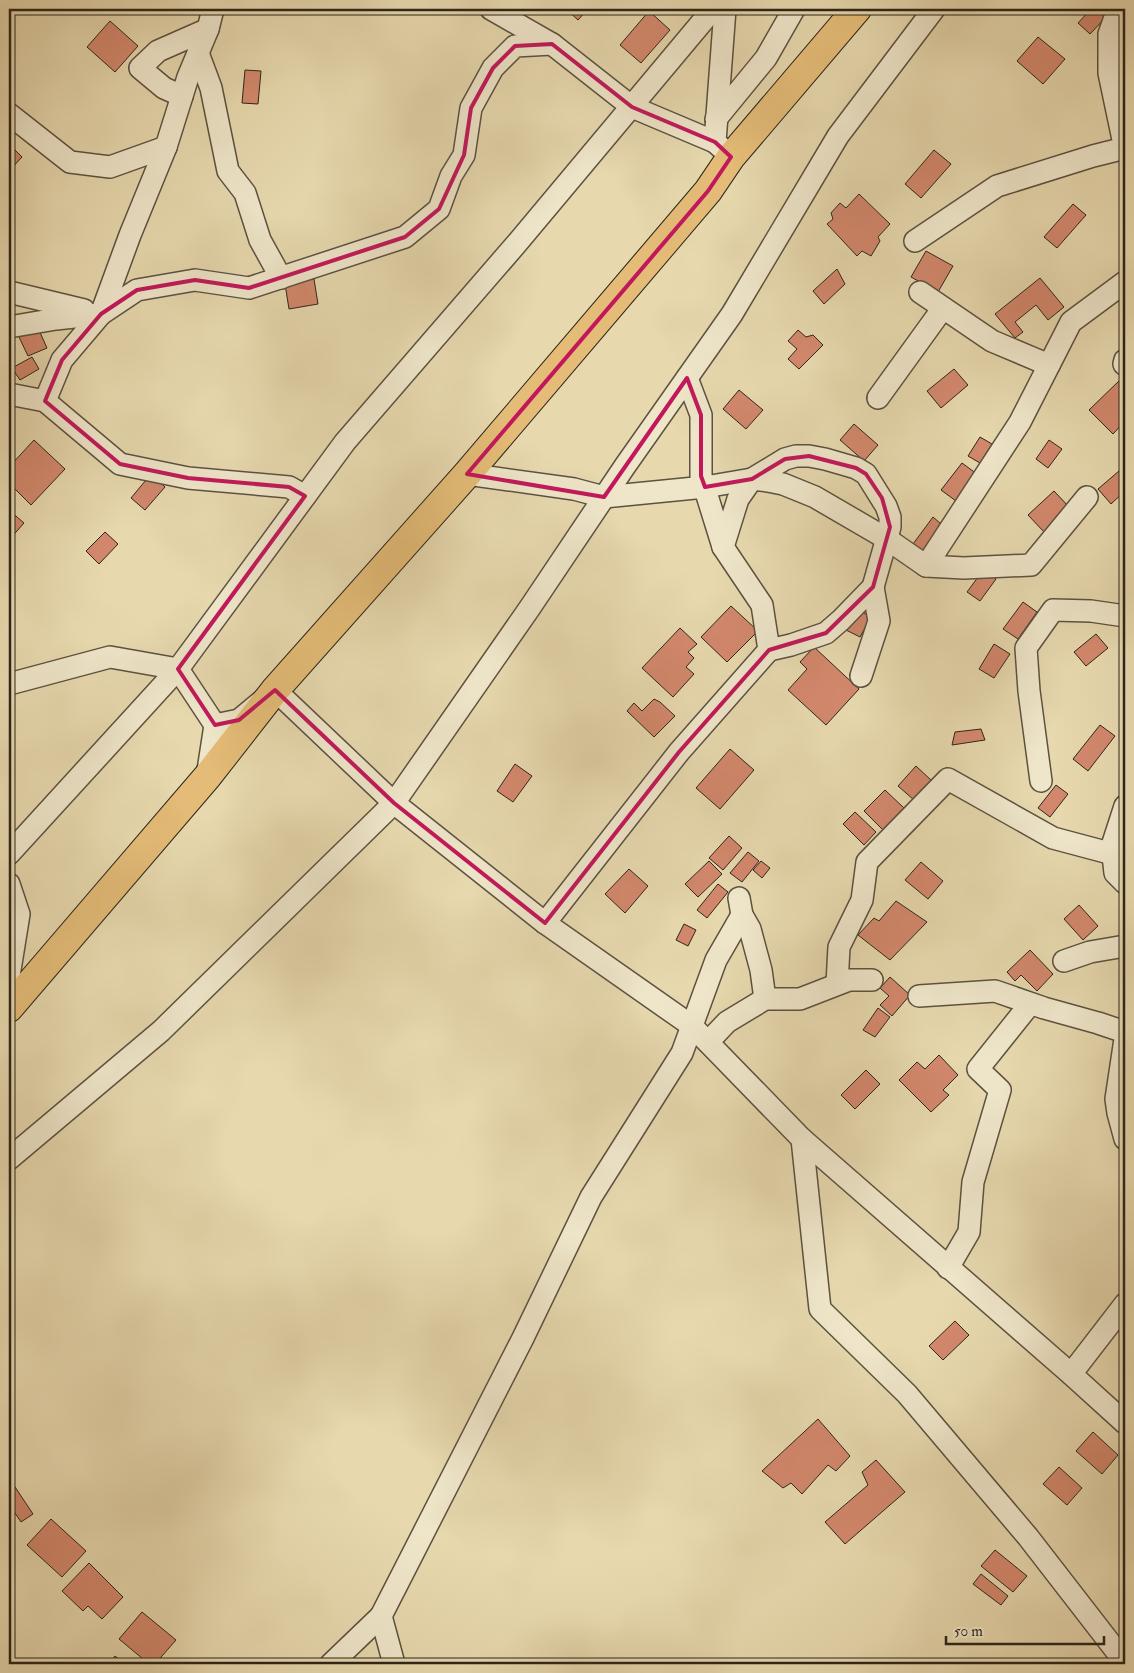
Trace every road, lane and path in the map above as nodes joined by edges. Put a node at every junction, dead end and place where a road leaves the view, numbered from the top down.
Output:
1 (491, 9) edge
2 (713, 9) edge
3 (725, 9) edge
4 (794, 9) edge
5 (857, 9) edge
6 (934, 9) edge
7 (1118, 9) edge
8 (210, 19) edge
9 (552, 44) junction
10 (198, 53) junction
11 (182, 96) junction
12 (632, 107) junction
13 (9, 114) edge
14 (716, 119) junction
15 (166, 147) junction
16 (1125, 149) edge
17 (723, 150) junction
18 (915, 241) dead end
19 (281, 278) junction
20 (1125, 283) edge
21 (9, 292) edge
22 (920, 292) dead end
23 (943, 308) junction
24 (100, 314) junction
25 (9, 327) edge
26 (1049, 365) junction
27 (687, 378) junction
28 (9, 394) edge
29 (878, 398) dead end
30 (46, 401) junction
31 (467, 474) junction
32 (752, 479) junction
33 (705, 486) junction
34 (305, 496) junction
35 (604, 497) junction
36 (1087, 497) dead end
37 (887, 539) junction
38 (723, 547) junction
39 (926, 566) junction
40 (873, 587) junction
41 (1125, 616) edge
42 (769, 650) junction
43 (178, 669) junction
44 (861, 676) dead end
45 (9, 684) edge
46 (275, 690) junction
47 (215, 725) junction
48 (207, 777) junction
49 (1041, 781) dead end
50 (394, 803) junction
51 (1125, 806) edge
52 (9, 854) edge
53 (1113, 854) junction
54 (9, 884) edge
55 (1125, 884) edge
56 (545, 923) junction
57 (1125, 946) edge
58 (1064, 961) dead end
59 (9, 976) edge
60 (872, 980) dead end
61 (837, 984) junction
62 (919, 996) dead end
63 (765, 999) junction
64 (1030, 1004) junction
65 (9, 1008) edge
66 (692, 1026) junction
67 (1125, 1032) edge
68 (1125, 1041) edge
69 (708, 1042) junction
70 (802, 1139) junction
71 (1125, 1139) edge
72 (9, 1159) edge
73 (948, 1268) junction
74 (1125, 1304) edge
75 (1071, 1374) junction
76 (1125, 1423) edge
77 (381, 1616) junction
78 (1124, 1662) edge
79 (331, 1664) edge
80 (394, 1664) edge

1 - 9 street
2 - 12 street
3 - 14 street
4 - 14 street
5 - 17 highway
6 - 27 street
7 - 16 street
8 - 10 street
8 - 11 street
9 - 12 street
9 - 19 street
10 - 11 street
10 - 19 street
11 - 15 street
12 - 17 street
12 - 34 street
13 - 15 street
14 - 17 street
15 - 24 street
16 - 18 street
17 - 31 highway
19 - 24 street
20 - 26 street
21 - 24 street
22 - 23 street
23 - 26 street
23 - 29 street
24 - 25 street
24 - 30 street
26 - 39 street
27 - 33 street
27 - 35 street
28 - 30 street
30 - 34 street
31 - 35 street
31 - 46 highway
32 - 33 street
32 - 37 street
32 - 37 street
32 - 38 street
33 - 35 street
33 - 38 street
34 - 43 street
35 - 50 street
36 - 39 street
37 - 39 street
37 - 40 street
38 - 42 street
40 - 42 street
40 - 44 street
41 - 49 street
42 - 56 street
43 - 45 street
43 - 47 street
43 - 52 street
46 - 47 street
46 - 48 highway
46 - 50 street
47 - 48 street
48 - 65 highway
50 - 56 street
50 - 72 street
51 - 53 street
53 - 55 street
53 - 61 street
54 - 59 street
56 - 66 street
57 - 58 street
60 - 61 street
61 - 63 street
62 - 64 street
63 - 66 street
63 - 69 street
64 - 67 street
64 - 73 street
66 - 69 street
66 - 77 street
68 - 71 street
69 - 70 street
70 - 73 street
70 - 78 street
73 - 75 street
74 - 75 street
75 - 76 street
77 - 79 street
77 - 80 street

